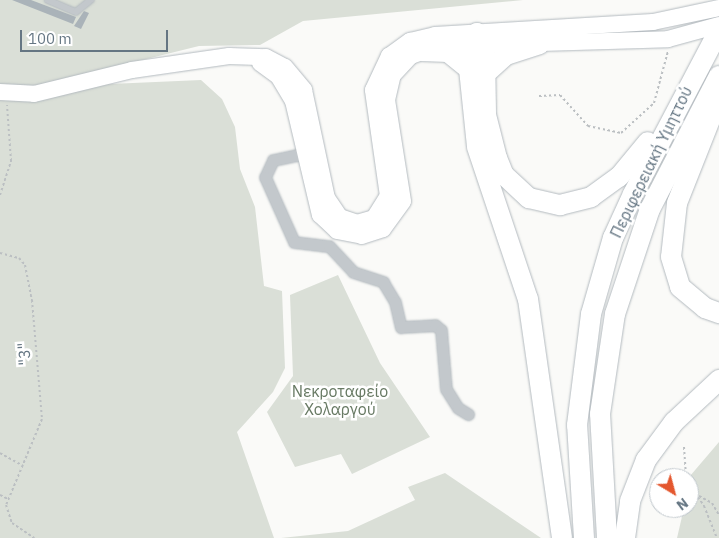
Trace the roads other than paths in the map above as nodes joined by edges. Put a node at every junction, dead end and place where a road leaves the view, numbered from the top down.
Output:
1 (48, 0) edge
2 (91, 0) edge
3 (719, 8) edge
4 (719, 25) edge
5 (719, 30) edge
6 (478, 41) junction
7 (539, 44) junction
8 (422, 51) junction
9 (478, 71) junction
10 (694, 75) junction
11 (719, 76) edge
12 (3, 93) edge
13 (719, 97) edge
14 (310, 152) junction
15 (719, 313) edge
16 (719, 380) edge
17 (468, 414) dead end
18 (562, 538) edge
19 (584, 538) edge
20 (607, 538) edge
21 (625, 538) edge

1 - 2 lane
3 - 6 street
4 - 7 street
5 - 10 highway, Περιφερειακή Υμηττού
6 - 7 street
6 - 8 street
6 - 9 highway
6 - 14 street
7 - 9 highway
8 - 9 highway
8 - 14 street
9 - 10 highway
9 - 18 highway
10 - 19 highway, Περιφερειακή Υμηττού
11 - 20 highway, Περιφερειακή Υμηττού
12 - 14 street
13 - 15 highway
14 - 17 street
16 - 21 highway

